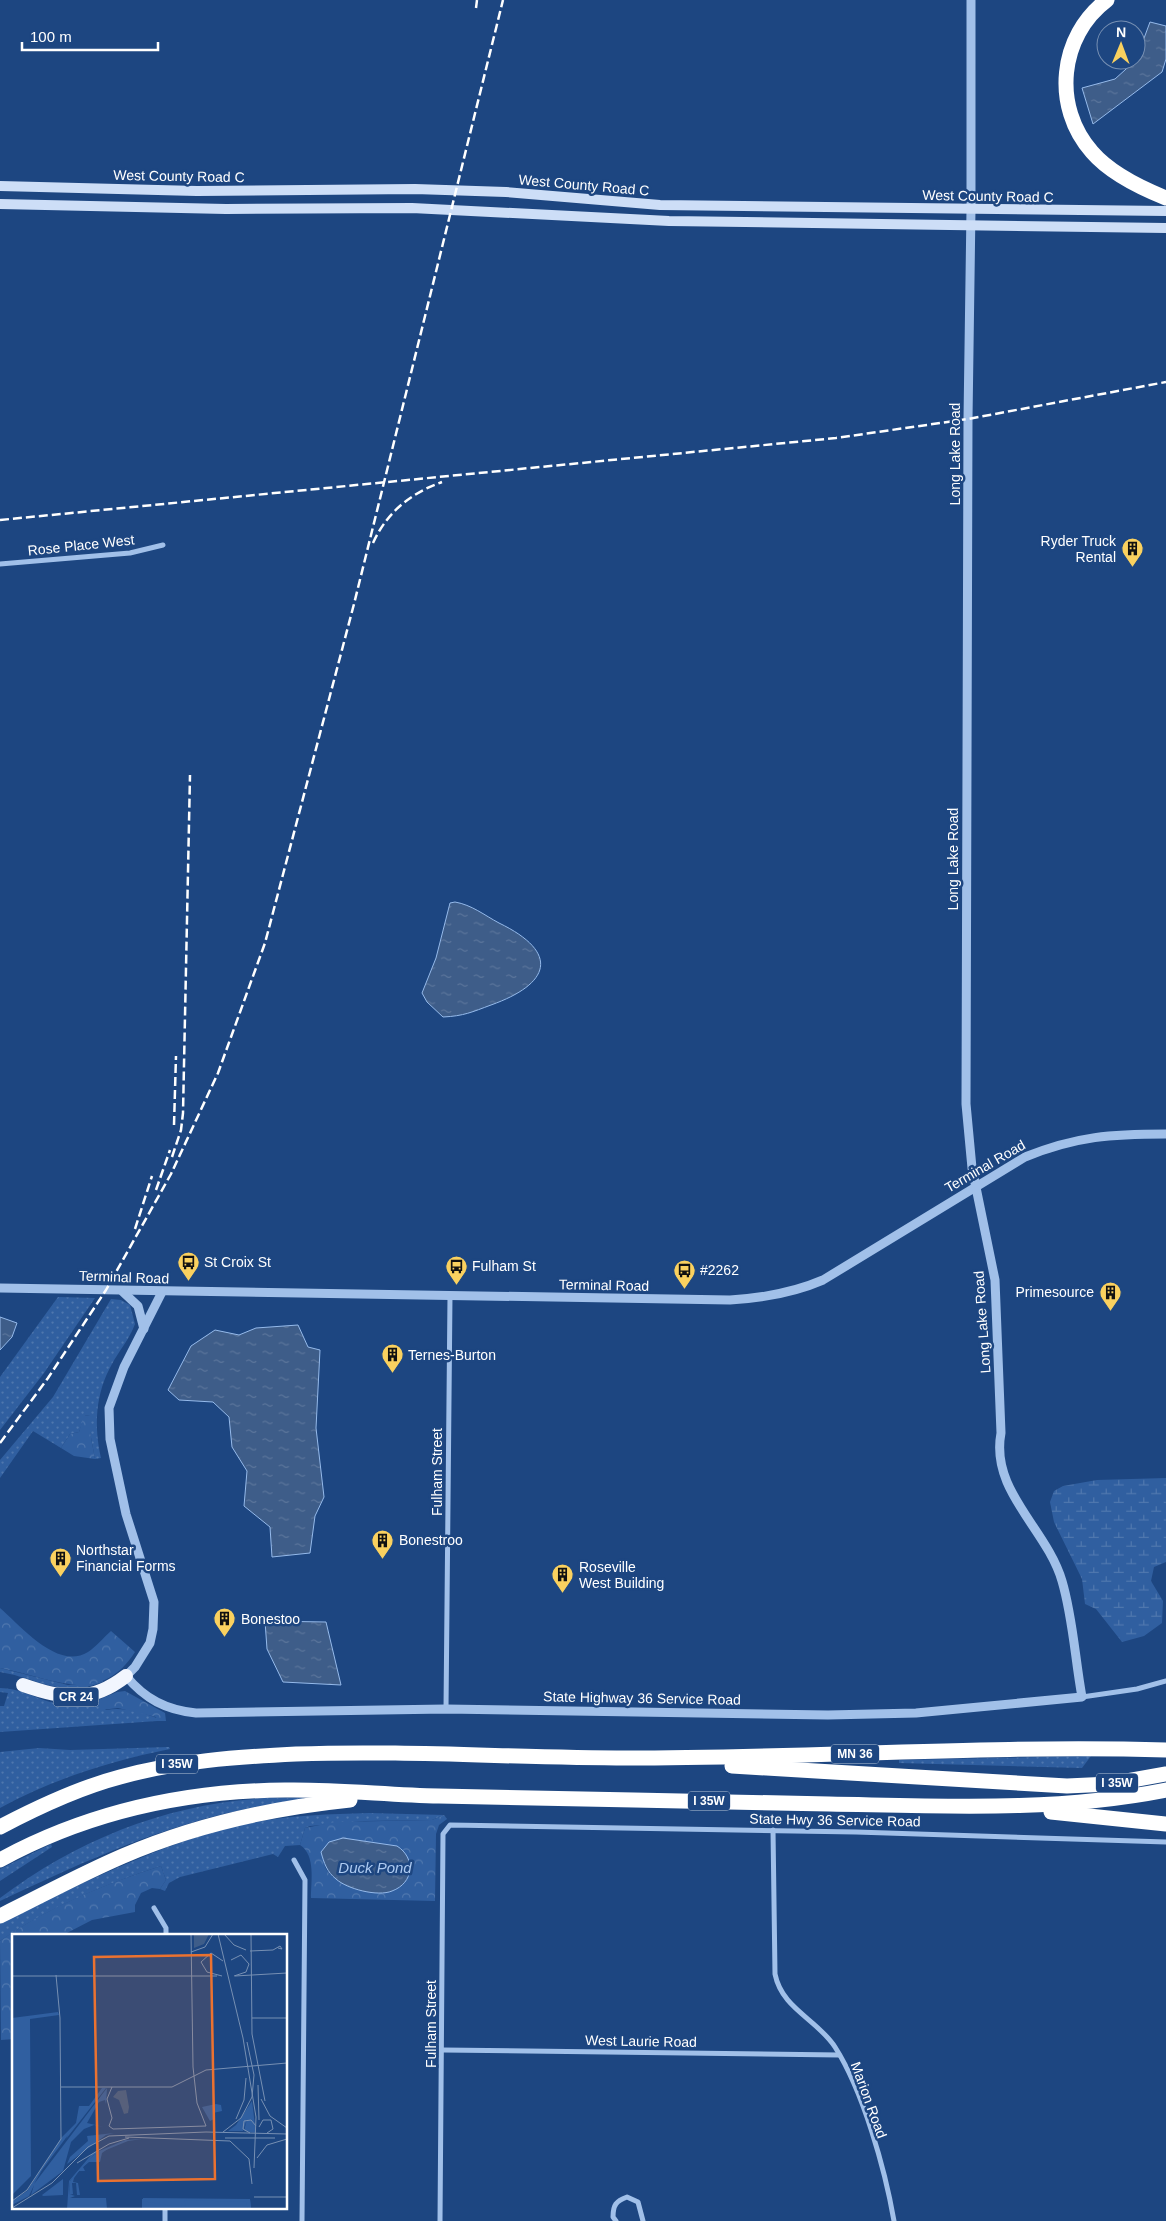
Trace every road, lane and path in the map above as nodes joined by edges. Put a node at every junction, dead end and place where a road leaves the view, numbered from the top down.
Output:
1 (971, 0) edge
2 (1107, 0) edge
3 (0, 186) edge
4 (1166, 198) edge
5 (0, 204) edge
6 (632, 204) junction
7 (972, 209) junction
8 (1166, 211) edge
9 (632, 220) junction
10 (971, 227) junction
11 (1166, 228) edge
12 (163, 545) dead end
13 (0, 564) edge
14 (1166, 1134) edge
15 (976, 1186) junction
16 (0, 1288) edge
17 (123, 1292) junction
18 (162, 1292) junction
19 (450, 1296) junction
20 (144, 1329) junction
21 (126, 1676) junction
22 (1166, 1681) edge
23 (23, 1685) dead end
24 (1082, 1697) junction
25 (446, 1709) junction
26 (1166, 1750) edge
27 (626, 1758) junction
28 (1166, 1774) edge
29 (1166, 1790) edge
30 (426, 1796) junction
31 (991, 1807) junction
32 (1097, 1816) junction
33 (1166, 1817) edge
34 (1166, 1824) edge
35 (0, 1827) edge
36 (446, 1828) joint
37 (773, 1830) junction
38 (1166, 1842) edge
39 (0, 1860) edge
40 (294, 1860) dead end
41 (154, 1908) dead end
42 (4, 1914) edge
43 (166, 1934) edge
44 (443, 2050) junction
45 (839, 2055) junction
46 (165, 2208) edge
47 (165, 2221) edge
48 (302, 2221) edge
49 (440, 2221) edge
50 (616, 2221) edge
51 (643, 2221) edge
52 (894, 2221) edge

1 - 7 street, Long Lake Road
2 - 4 highway
3 - 6 main road, West County Road C
5 - 9 main road
6 - 7 main road, West County Road C
6 - 9 main road
7 - 8 main road, West County Road C
7 - 10 street, Long Lake Road
9 - 10 main road
10 - 11 main road
10 - 15 street, Long Lake Road
12 - 13 street, Rose Place West
14 - 15 street, Terminal Road
15 - 19 street, Terminal Road
15 - 24 street, Long Lake Road
16 - 17 street, Terminal Road
17 - 18 street, Terminal Road
17 - 20 street
18 - 19 street, Terminal Road
18 - 20 street, CR 24
19 - 25 street, Fulham Street
20 - 21 street, CR 24
21 - 23 highway, CR 24
21 - 25 street, State Highway 36 Service Road
22 - 24 street, State Highway 36 Service Road
24 - 25 street, State Highway 36 Service Road
26 - 27 highway, MN 36
27 - 28 highway, I 35W
27 - 35 highway, I 35W
29 - 31 highway, I 35W
30 - 31 highway, I 35W
30 - 39 highway, I 35W
30 - 42 highway
31 - 32 highway
32 - 33 highway
32 - 34 highway
36 - 37 street, State Hwy 36 Service Road
36 - 44 street, Fulham Street
37 - 38 street, State Hwy 36 Service Road
37 - 45 street, Marion Road
40 - 48 street
41 - 43 street
44 - 45 street, West Laurie Road
44 - 49 street, Fulham Street
45 - 52 street, Marion Road
46 - 47 street
50 - 51 street

